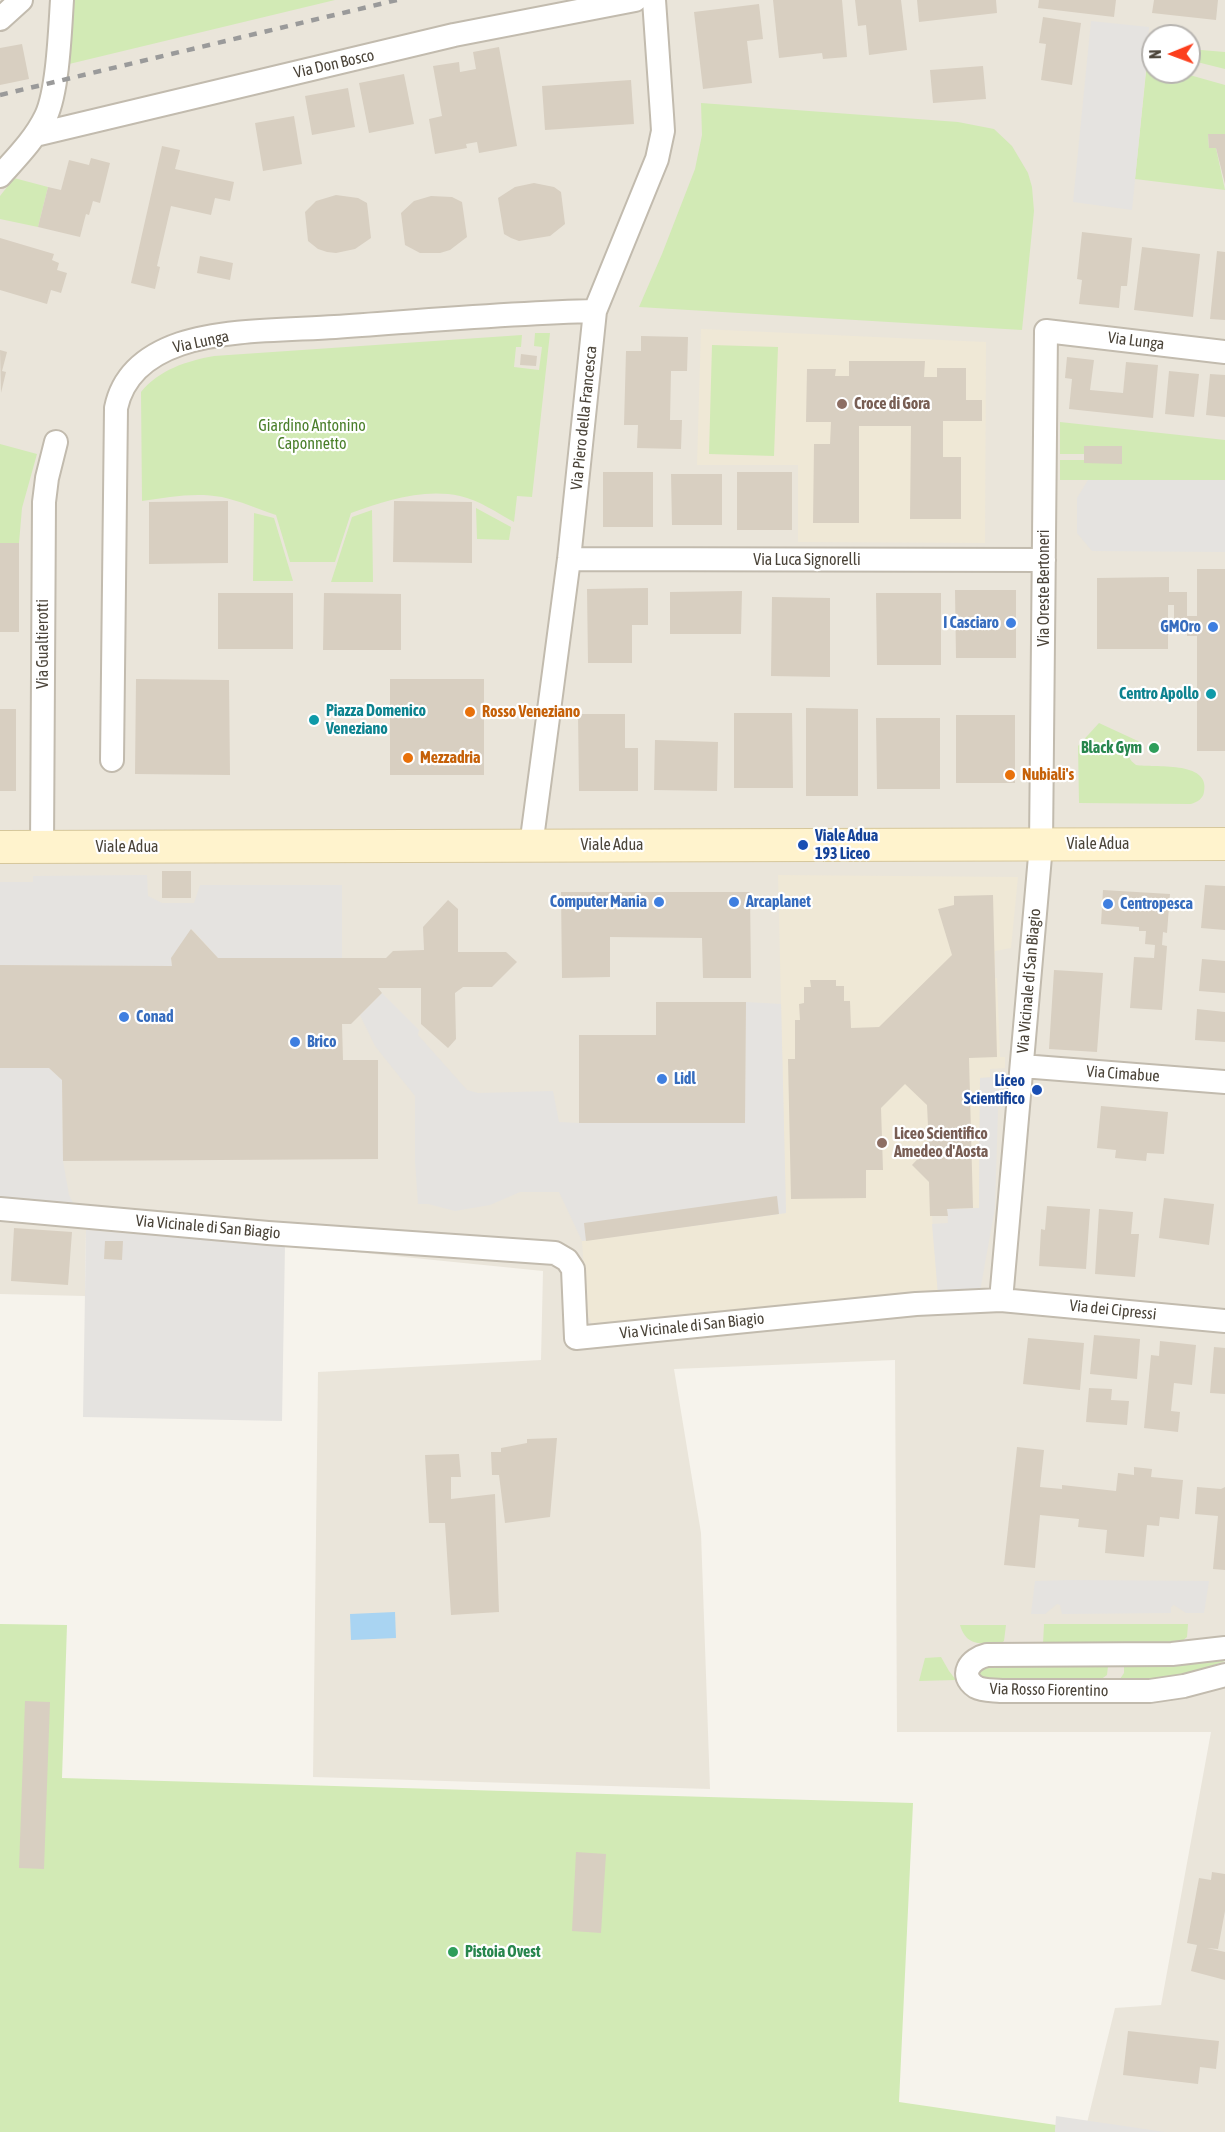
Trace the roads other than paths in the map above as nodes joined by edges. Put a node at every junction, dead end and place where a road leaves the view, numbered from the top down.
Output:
1 (21, 0) edge
2 (62, 0) edge
3 (635, 0) edge
4 (654, 0) edge
5 (0, 19) edge
6 (35, 135) junction
7 (0, 176) edge
8 (595, 311) junction
9 (1046, 331) joint
10 (1225, 352) edge
11 (56, 442) dead end
12 (569, 559) junction
13 (1044, 560) junction
14 (112, 760) dead end
15 (1225, 844) edge
16 (1041, 845) junction
17 (531, 846) junction
18 (0, 847) edge
19 (42, 847) junction
20 (1022, 1066) junction
21 (1225, 1082) edge
22 (0, 1209) edge
23 (1001, 1300) junction
24 (1225, 1321) edge
25 (1225, 1648) edge
26 (1117, 1654) junction
27 (1225, 1675) edge
28 (1118, 1691) junction

1 - 5 street
2 - 6 street
3 - 6 street, Via Don Bosco
4 - 8 street, Via Piero della Francesca
6 - 7 street
8 - 12 street, Via Piero della Francesca
8 - 14 street, Via Lunga
9 - 10 street, Via Lunga
9 - 13 street, Via Oreste Bertoneri
11 - 19 street, Via Gualtierotti
12 - 13 street, Via Luca Signorelli
12 - 17 street, Via Piero della Francesca
13 - 16 street, Via Oreste Bertoneri
15 - 16 main road, Viale Adua
16 - 17 main road, Viale Adua
16 - 20 street, Via Vicinale di San Biagio
17 - 19 main road, Viale Adua
18 - 19 main road, Viale Adua
20 - 21 street, Via Cimabue
20 - 23 street, Via Vicinale di San Biagio
22 - 23 street, Via Vicinale di San Biagio
23 - 24 street, Via dei Cipressi
25 - 26 street, Via Rosso Fiorentino
26 - 28 street
26 - 28 street, Via Rosso Fiorentino
27 - 28 street, Via Rosso Fiorentino

